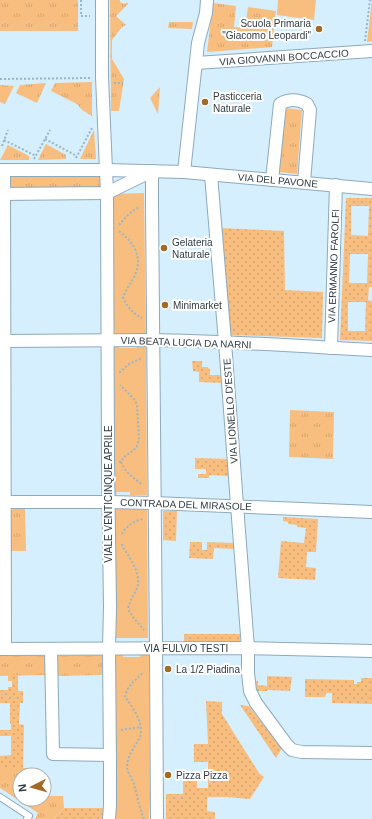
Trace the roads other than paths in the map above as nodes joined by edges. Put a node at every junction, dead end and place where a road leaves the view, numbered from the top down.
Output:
1 (102, 0) edge
2 (207, 0) edge
3 (368, 51) edge
4 (196, 63) junction
5 (2, 170) edge
6 (106, 170) junction
7 (152, 171) junction
8 (184, 172) junction
9 (211, 175) junction
10 (272, 180) junction
11 (304, 182) junction
12 (336, 186) junction
13 (372, 189) edge
14 (107, 193) junction
15 (2, 194) edge
16 (2, 245) edge
17 (2, 279) edge
18 (107, 340) junction
19 (153, 340) junction
20 (2, 341) edge
21 (225, 342) junction
22 (331, 348) junction
23 (372, 350) edge
24 (2, 502) edge
25 (108, 502) junction
26 (154, 503) junction
27 (237, 506) junction
28 (372, 512) edge
29 (2, 561) edge
30 (2, 593) edge
31 (109, 648) junction
32 (156, 648) junction
33 (248, 648) junction
34 (2, 649) edge
35 (51, 649) junction
36 (372, 651) edge
37 (372, 753) edge
38 (110, 755) junction
39 (0, 797) edge
40 (28, 819) edge
41 (109, 819) edge
42 (156, 819) edge

1 - 6 street, VIALE VENTICINQUE APRILE
2 - 4 street
3 - 4 street, VIA GIOVANNI BOCCACCIO
4 - 8 street
5 - 6 street, VIA DEL PAVONE
5 - 15 street
6 - 7 street, VIA DEL PAVONE
6 - 14 street, VIALE VENTICINQUE APRILE
7 - 8 street, VIA DEL PAVONE
7 - 14 street
7 - 19 street
8 - 9 street, VIA DEL PAVONE
9 - 10 street, VIA DEL PAVONE
9 - 21 street, VIA LIONELLO D'ESTE
10 - 11 street, VIA DEL PAVONE
10 - 11 street
11 - 12 street, VIA DEL PAVONE
12 - 13 street, VIA DEL PAVONE
12 - 22 street, VIA ERMANNO FAROLFI
14 - 15 street
14 - 18 street, VIALE VENTICINQUE APRILE
15 - 16 street
16 - 17 street
17 - 20 street
18 - 19 street, VIA BEATA LUCIA DA NARNI
18 - 20 street, VIA BEATA LUCIA DA NARNI
18 - 25 street, VIALE VENTICINQUE APRILE
19 - 21 street, VIA BEATA LUCIA DA NARNI
19 - 26 street
20 - 24 street
21 - 22 street, VIA BEATA LUCIA DA NARNI
21 - 27 street, VIA LIONELLO D'ESTE
22 - 23 street, VIA BEATA LUCIA DA NARNI
24 - 25 street, CONTRADA DEL MIRASOLE
24 - 29 street
25 - 26 street, CONTRADA DEL MIRASOLE
25 - 31 street, VIALE VENTICINQUE APRILE
26 - 27 street, CONTRADA DEL MIRASOLE
26 - 32 street
27 - 28 street, CONTRADA DEL MIRASOLE
27 - 33 street, VIA LIONELLO D'ESTE
29 - 30 street
30 - 34 street
31 - 32 street, VIA FULVIO TESTI
31 - 35 street, VIA FULVIO TESTI
31 - 38 street, VIALE VENTICINQUE APRILE
32 - 33 street, VIA FULVIO TESTI
32 - 42 street
33 - 36 street, VIA FULVIO TESTI
33 - 37 street, VIA LIONELLO D'ESTE
34 - 35 street, VIA FULVIO TESTI
35 - 38 street
38 - 41 street, VIALE VENTICINQUE APRILE
39 - 40 lane

